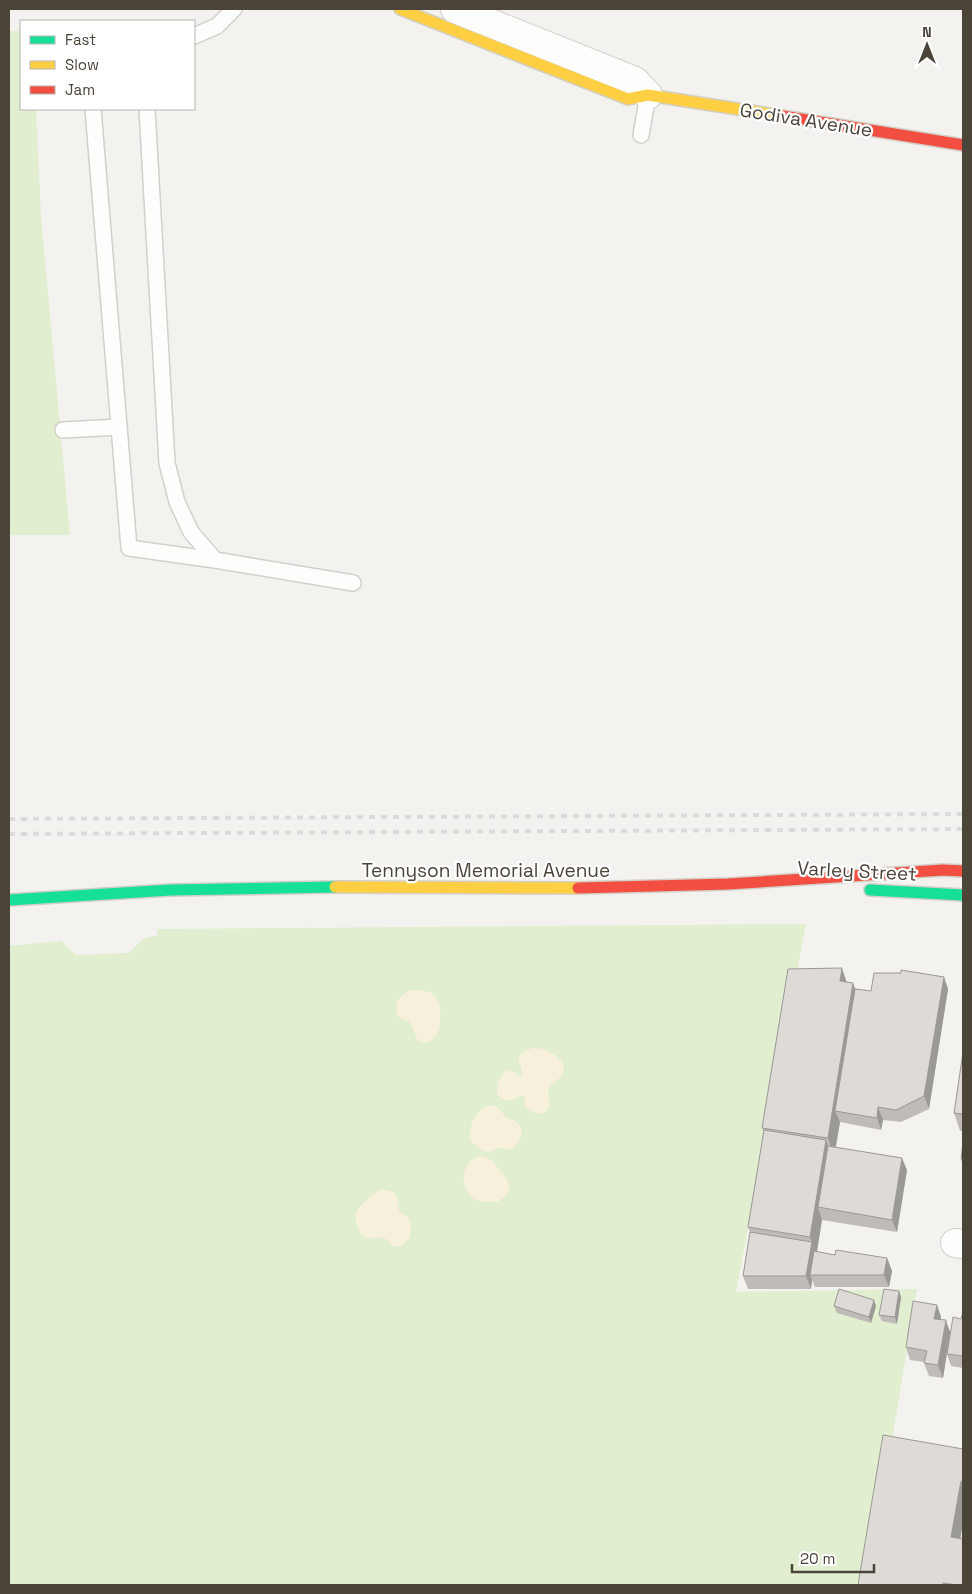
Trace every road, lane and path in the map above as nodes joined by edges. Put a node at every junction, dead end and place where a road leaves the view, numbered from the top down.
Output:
1 (234, 9) edge
2 (400, 9) edge
3 (455, 9) edge
4 (195, 36) edge
5 (648, 95) junction
6 (93, 110) edge
7 (147, 110) edge
8 (641, 135) dead end
9 (963, 145) edge
10 (119, 427) junction
11 (63, 430) dead end
12 (215, 560) junction
13 (353, 583) dead end
14 (963, 869) edge
15 (748, 884) junction
16 (963, 895) edge
17 (9, 900) edge

1 - 4 lane
2 - 5 main road, Godiva Avenue
3 - 5 street
5 - 8 lane
5 - 9 main road, Godiva Avenue
6 - 10 lane
7 - 12 lane
10 - 11 lane
10 - 12 lane
12 - 13 lane
14 - 15 main road, Tennyson Memorial Avenue
15 - 16 main road, Varley Street
15 - 17 main road, Tennyson Memorial Avenue

